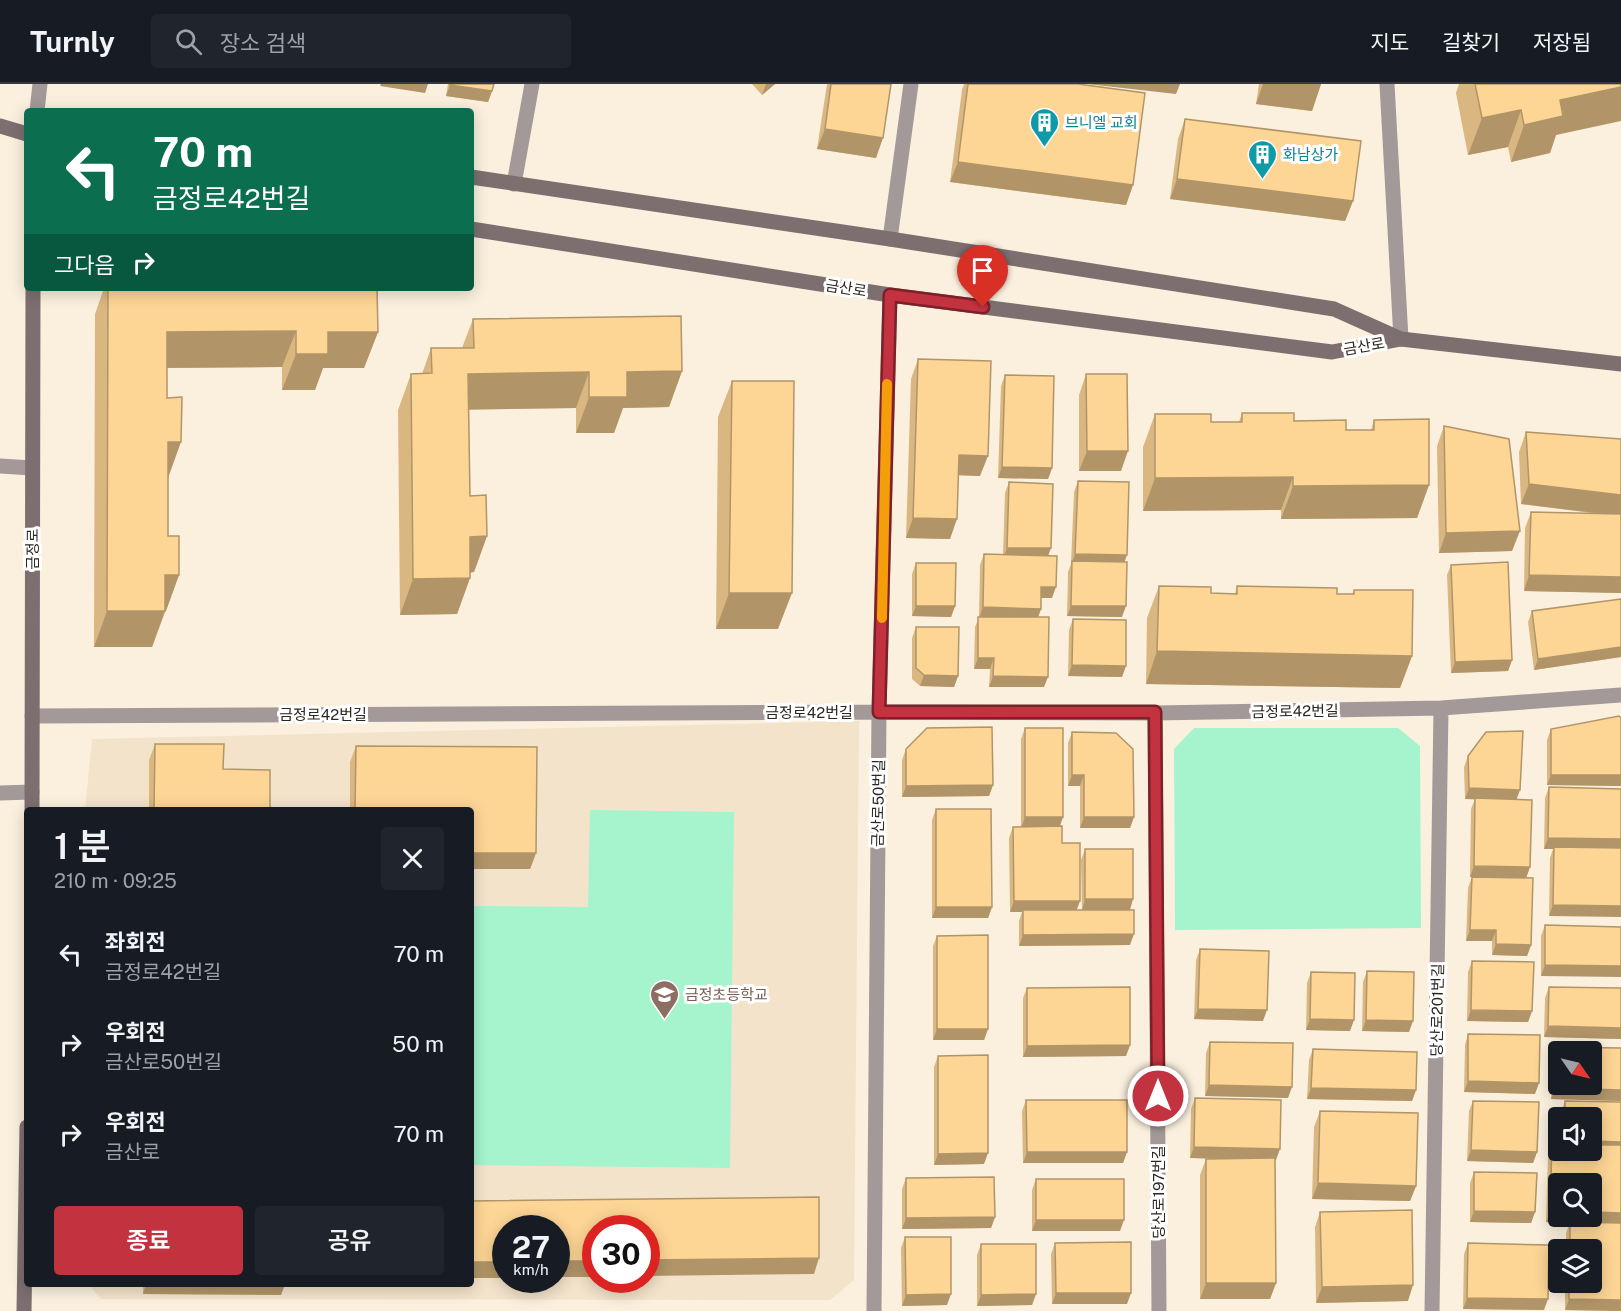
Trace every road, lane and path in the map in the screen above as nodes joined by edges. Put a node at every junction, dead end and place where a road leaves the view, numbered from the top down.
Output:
1 (40, 84) edge
2 (532, 84) edge
3 (911, 84) edge
4 (1387, 84) edge
5 (37, 108) edge
6 (0, 126) edge
7 (24, 133) edge
8 (474, 177) edge
9 (514, 184) junction
10 (474, 229) edge
11 (890, 239) junction
12 (33, 291) edge
13 (890, 295) junction
14 (1401, 339) junction
15 (1621, 364) edge
16 (0, 466) edge
17 (32, 468) junction
18 (1621, 695) edge
19 (1441, 708) junction
20 (879, 712) junction
21 (1155, 712) junction
22 (32, 716) junction
23 (0, 792) edge
24 (32, 792) junction
25 (32, 807) edge
26 (24, 1287) edge
27 (24, 1311) edge
28 (874, 1311) edge
29 (1159, 1311) edge
30 (1432, 1311) edge

1 - 5 street
2 - 9 street
3 - 11 street
4 - 14 street, 금산로
6 - 7 street
8 - 9 street, 금산로
9 - 11 street, 금산로
10 - 13 street, 금산로
11 - 14 street, 금산로
12 - 17 street, 금정로
13 - 14 street, 금산로
13 - 20 street, 금산로50번길
14 - 15 street, 금산로
16 - 17 street
17 - 22 street, 금정로
18 - 19 street, 금정로42번길
19 - 21 street, 금정로42번길
19 - 30 street, 당산로201번길
20 - 21 street, 금정로42번길
20 - 22 street, 금정로42번길
20 - 28 street, 금산로50번길
21 - 29 street, 당산로197번길
22 - 24 street, 금정로
23 - 24 street
24 - 25 street, 금정로
26 - 27 street

